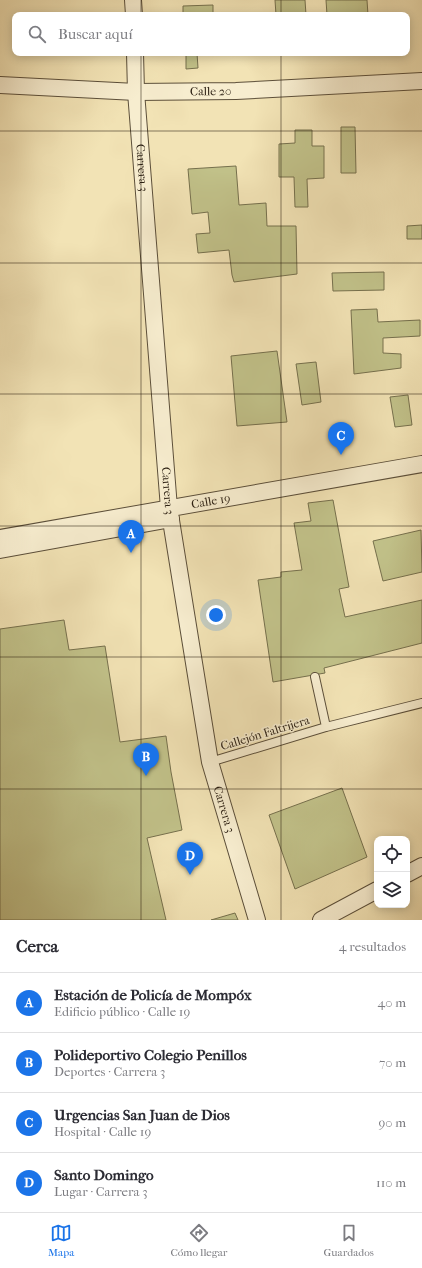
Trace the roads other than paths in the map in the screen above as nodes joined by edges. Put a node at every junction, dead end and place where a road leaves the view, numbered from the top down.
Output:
1 (133, 0) edge
2 (134, 12) edge
3 (135, 56) edge
4 (422, 81) edge
5 (0, 85) edge
6 (136, 92) junction
7 (422, 464) edge
8 (170, 513) junction
9 (0, 538) edge
10 (0, 550) edge
11 (315, 677) dead end
12 (422, 703) edge
13 (326, 727) junction
14 (210, 762) junction
15 (422, 866) edge
16 (410, 872) edge
17 (374, 892) edge
18 (257, 920) edge
19 (321, 920) edge

1 - 2 street
3 - 6 street, Carrera 3
4 - 6 street, Calle 20
5 - 6 street, Calle 20
6 - 8 street, Carrera 3
7 - 8 street, Calle 19
8 - 9 street, Calle 19
8 - 10 street, Calle 19
8 - 14 street, Carrera 3
11 - 13 lane, Callejón Faltrijera
12 - 13 lane, Callejón Faltrijera
13 - 14 lane, Callejón Faltrijera
14 - 18 street, Carrera 3
15 - 16 street
17 - 19 street

